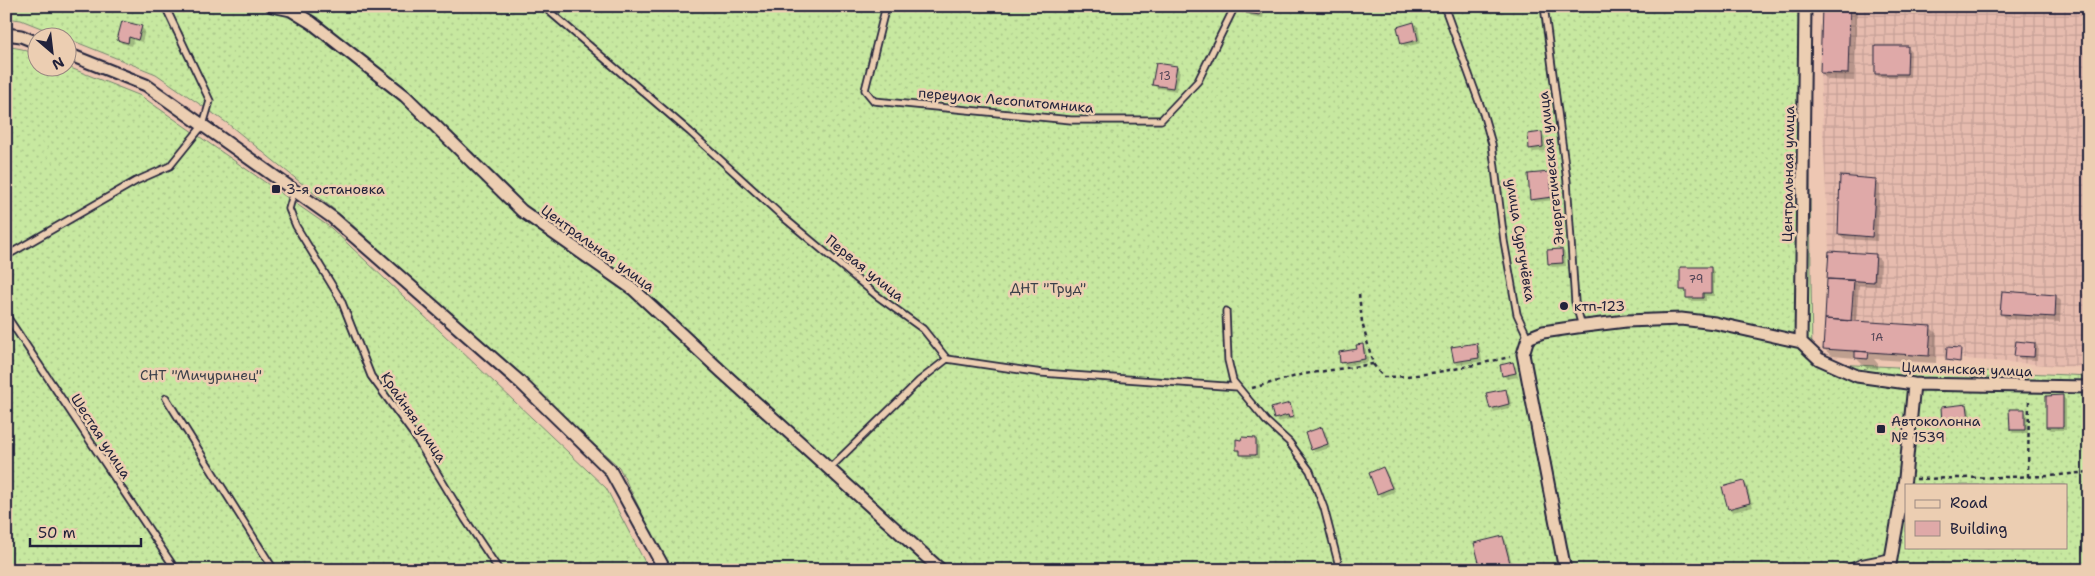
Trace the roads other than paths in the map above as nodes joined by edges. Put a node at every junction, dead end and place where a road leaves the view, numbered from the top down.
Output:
1 (165, 6) edge
2 (272, 6) edge
3 (544, 6) edge
4 (886, 6) edge
5 (1235, 6) edge
6 (1444, 6) edge
7 (1544, 6) edge
8 (1805, 6) edge
9 (6, 34) edge
10 (28, 39) edge
11 (78, 58) edge
12 (203, 125) junction
13 (294, 190) junction
14 (6, 256) edge
15 (1226, 311) dead end
16 (6, 315) edge
17 (1582, 327) junction
18 (1528, 338) junction
19 (1801, 342) junction
20 (947, 359) junction
21 (1914, 384) junction
22 (2089, 387) edge
23 (1240, 389) junction
24 (166, 398) dead end
25 (830, 468) junction
26 (1890, 557) junction
27 (176, 570) edge
28 (274, 570) edge
29 (499, 570) edge
30 (665, 570) edge
31 (941, 570) edge
32 (1340, 570) edge
33 (1565, 570) edge
34 (1844, 570) edge
35 (1888, 570) edge

1 - 12 lane
2 - 25 street, Центральная улица
3 - 20 lane, Первая улица
4 - 5 lane, переулок Лесопитомника
6 - 18 lane, улица Сургучёвка
7 - 17 lane, Энергетическая улица
8 - 19 street, Центральная улица
9 - 10 street
11 - 12 street
12 - 13 street
12 - 14 lane
13 - 29 lane, Крайняя улица
13 - 30 street
15 - 23 lane
16 - 27 lane, Шестая улица
17 - 18 street
17 - 19 street
18 - 33 street
19 - 21 street, Цимлянская улица
20 - 23 lane
20 - 25 lane
21 - 22 street, Цимлянская улица
21 - 26 street
23 - 32 lane
24 - 28 lane
25 - 31 street, Центральная улица
26 - 34 lane
26 - 35 street

